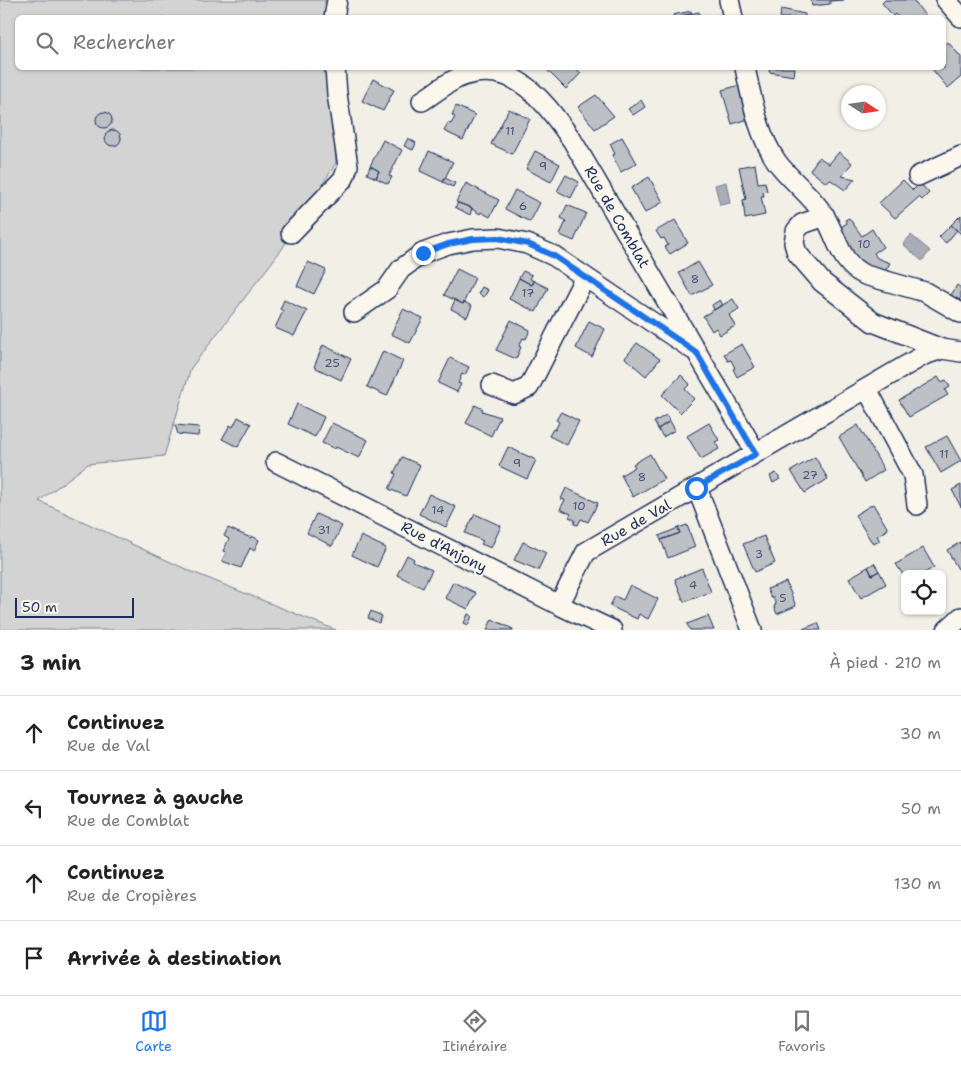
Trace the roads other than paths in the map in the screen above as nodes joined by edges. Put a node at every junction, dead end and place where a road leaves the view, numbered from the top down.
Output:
1 (337, 0) edge
2 (729, 0) edge
3 (946, 0) edge
4 (334, 15) edge
5 (732, 15) edge
6 (961, 17) edge
7 (335, 70) edge
8 (745, 70) edge
9 (422, 101) dead end
10 (961, 156) edge
11 (918, 176) dead end
12 (824, 216) junction
13 (291, 233) dead end
14 (585, 277) junction
15 (354, 312) dead end
16 (961, 313) edge
17 (942, 349) junction
18 (696, 352) junction
19 (961, 352) edge
20 (492, 385) dead end
21 (867, 389) junction
22 (756, 454) junction
23 (276, 462) dead end
24 (696, 488) junction
25 (917, 505) dead end
26 (559, 605) junction
27 (961, 616) edge
28 (612, 630) edge
29 (752, 630) edge
30 (947, 630) edge

1 - 4 street
2 - 5 street
3 - 6 street
7 - 13 street
8 - 12 street
9 - 18 street, Rue de Comblat
10 - 11 street
12 - 16 street
12 - 17 street
14 - 15 street
14 - 18 street
14 - 20 street
17 - 19 street
17 - 21 street, Rue de Val
18 - 22 street, Rue de Comblat
21 - 22 street, Rue de Val
21 - 25 street
22 - 24 street, Rue de Val
23 - 26 street, Rue d'Anjony
24 - 26 street, Rue de Val
24 - 29 street
26 - 28 street, Rue d'Anjony
27 - 30 street

